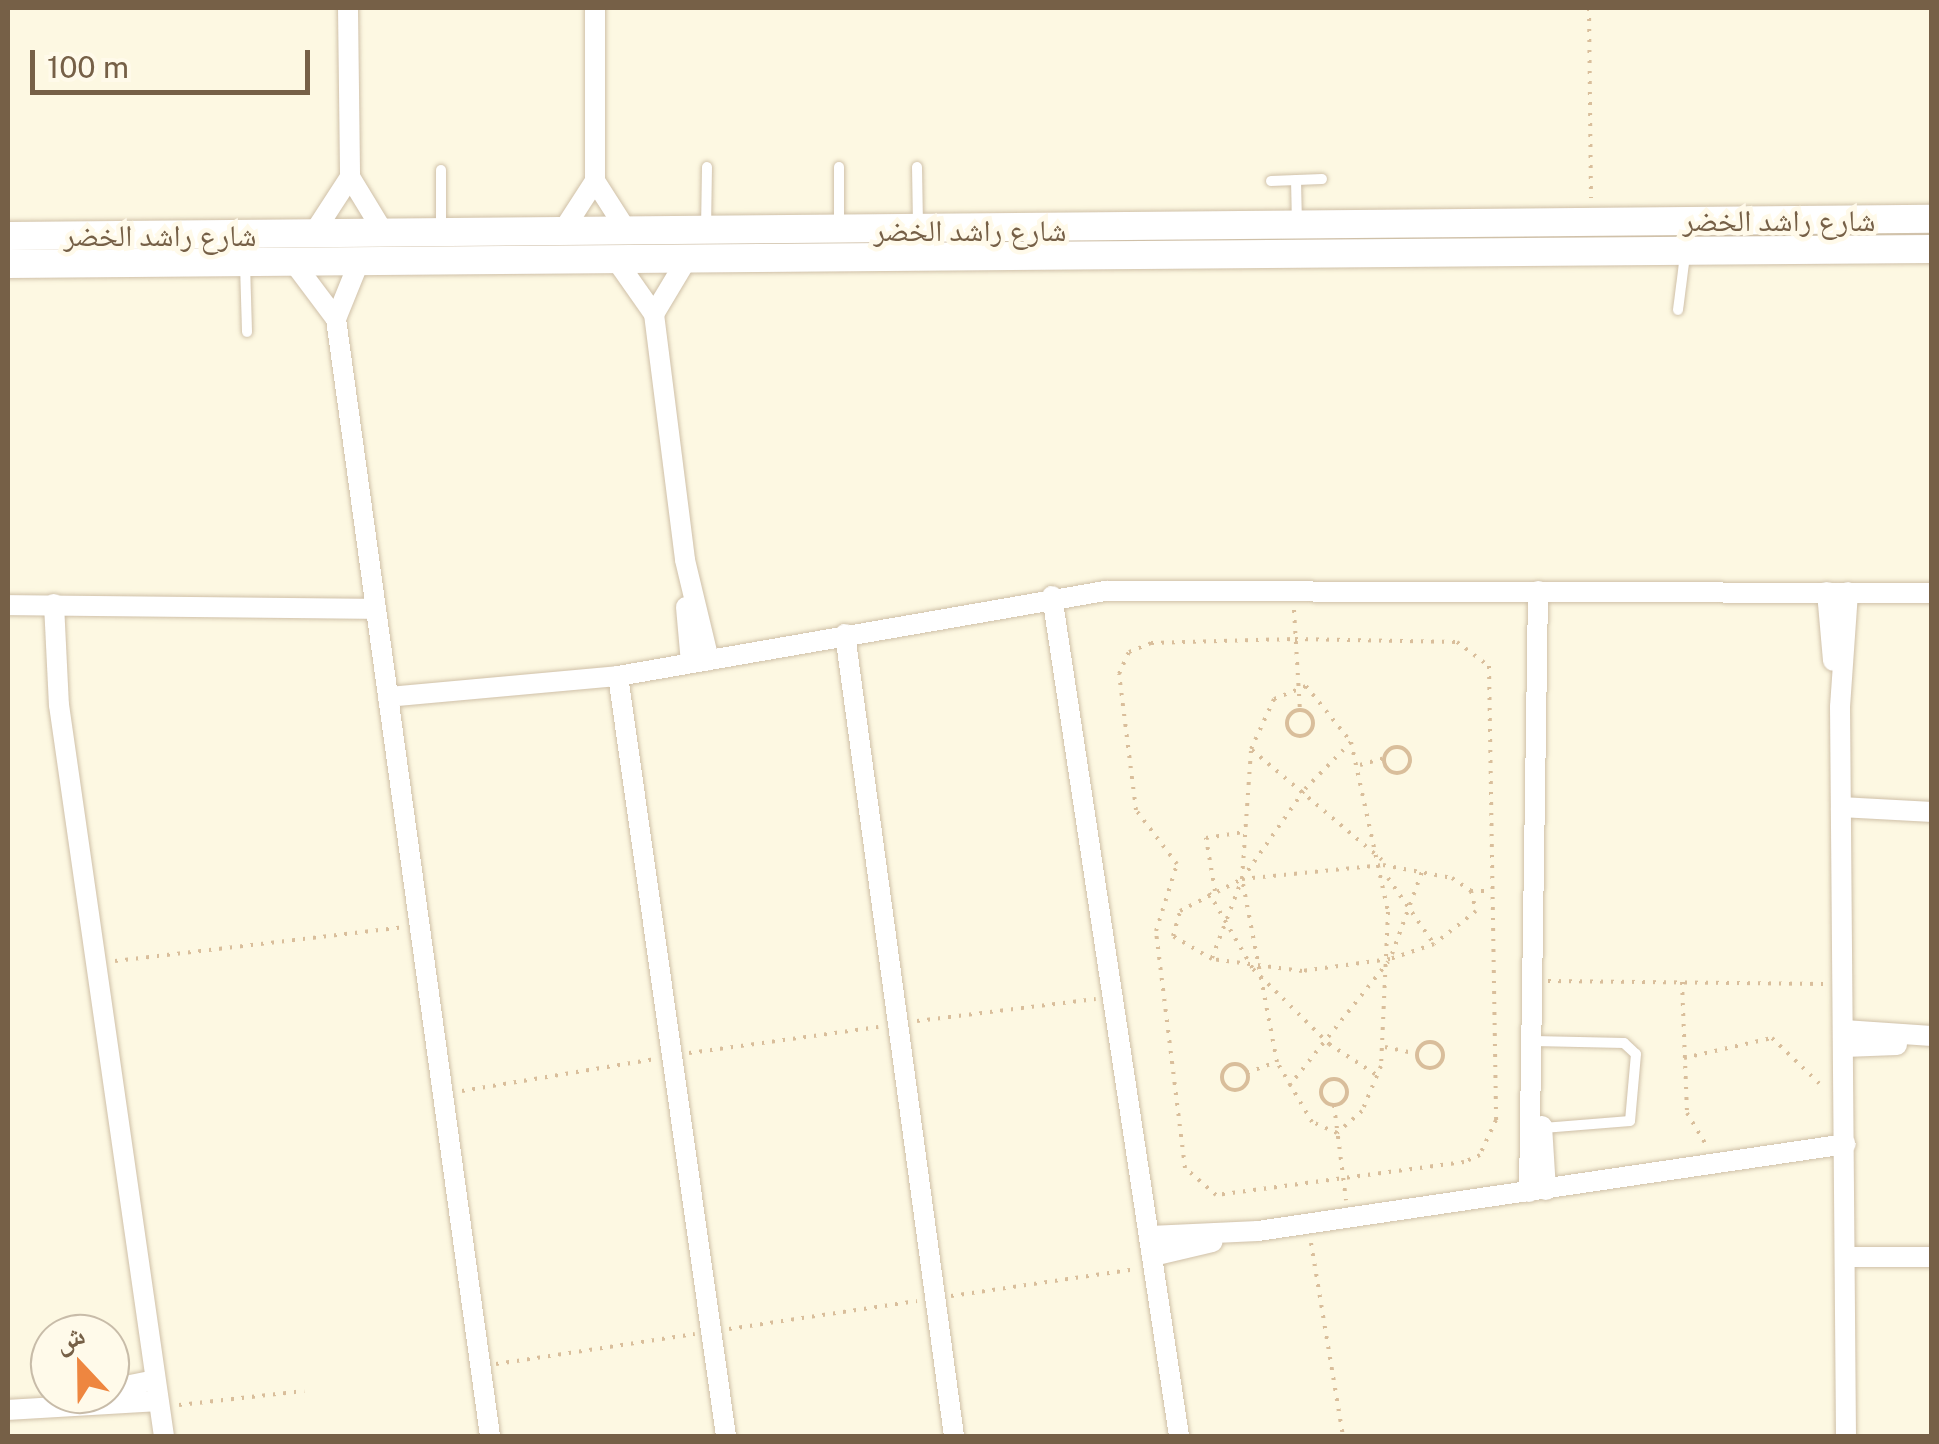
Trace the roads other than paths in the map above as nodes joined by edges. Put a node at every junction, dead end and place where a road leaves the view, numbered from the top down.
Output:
1 (348, 8) edge
2 (595, 8) edge
3 (707, 167) dead end
4 (839, 167) dead end
5 (917, 168) dead end
6 (441, 170) dead end
7 (350, 177) junction
8 (1322, 179) dead end
9 (1296, 180) junction
10 (595, 181) junction
11 (1272, 181) dead end
12 (1932, 220) edge
13 (1297, 228) junction
14 (839, 230) junction
15 (918, 230) junction
16 (627, 231) junction
17 (706, 231) junction
18 (562, 232) junction
19 (384, 233) junction
20 (440, 233) junction
21 (312, 234) junction
22 (8, 236) edge
23 (1932, 248) edge
24 (1685, 249) junction
25 (687, 258) junction
26 (616, 260) junction
27 (359, 262) junction
28 (244, 263) junction
29 (294, 263) junction
30 (8, 264) edge
31 (1678, 310) dead end
32 (654, 314) junction
33 (336, 319) junction
34 (248, 332) dead end
35 (1530, 591) junction
36 (1838, 592) junction
37 (1932, 593) edge
38 (1060, 596) junction
39 (374, 602) junction
40 (47, 604) junction
41 (8, 605) edge
42 (838, 635) junction
43 (700, 662) junction
44 (618, 676) junction
45 (389, 705) junction
46 (1841, 815) junction
47 (1932, 815) edge
48 (1844, 1038) junction
49 (1932, 1039) edge
50 (1534, 1041) junction
51 (1534, 1080) junction
52 (1542, 1128) junction
53 (1846, 1152) junction
54 (1537, 1191) junction
55 (1152, 1253) junction
56 (1847, 1257) junction
57 (1932, 1257) edge
58 (130, 1392) edge
59 (158, 1396) junction
60 (130, 1398) edge
61 (1850, 1432) edge
62 (164, 1436) edge
63 (490, 1436) edge
64 (726, 1436) edge
65 (954, 1436) edge
66 (1179, 1436) edge

1 - 7 street
2 - 10 street
3 - 17 lane
4 - 14 lane
5 - 15 lane
6 - 20 lane
7 - 19 street
7 - 21 street
8 - 9 lane
9 - 11 lane
9 - 13 lane
10 - 16 street
10 - 18 street
12 - 13 street, شارع راشد الخضر
13 - 15 street, شارع راشد الخضر
14 - 15 street, شارع راشد الخضر
14 - 17 street, شارع راشد الخضر
16 - 17 street, شارع راشد الخضر
16 - 18 street, شارع راشد الخضر
18 - 20 street, شارع راشد الخضر
19 - 20 street, شارع راشد الخضر
19 - 21 street, شارع راشد الخضر
21 - 22 street, شارع راشد الخضر
23 - 24 street, شارع راشد الخضر
24 - 25 street, شارع راشد الخضر
24 - 31 lane
25 - 26 street, شارع راشد الخضر
25 - 32 street
26 - 27 street, شارع راشد الخضر
26 - 32 street
27 - 29 street, شارع راشد الخضر
27 - 33 street
28 - 29 street, شارع راشد الخضر
28 - 30 street, شارع راشد الخضر
28 - 34 lane
29 - 33 street
32 - 43 street
33 - 39 street
35 - 36 street
35 - 38 street
35 - 50 street
36 - 37 street
36 - 46 street
38 - 42 street
38 - 55 street
39 - 40 street
39 - 45 street
40 - 41 street
40 - 59 street
42 - 43 street
42 - 65 street
43 - 44 street
44 - 45 street
44 - 64 street
45 - 63 street
46 - 47 street
46 - 48 street
48 - 49 street
48 - 53 street
50 - 51 street
50 - 52 lane
51 - 52 street
51 - 54 street
52 - 54 street
53 - 54 street
53 - 56 street
54 - 55 street
55 - 66 street
56 - 57 street
56 - 61 street
58 - 59 street
59 - 60 street
59 - 62 street

